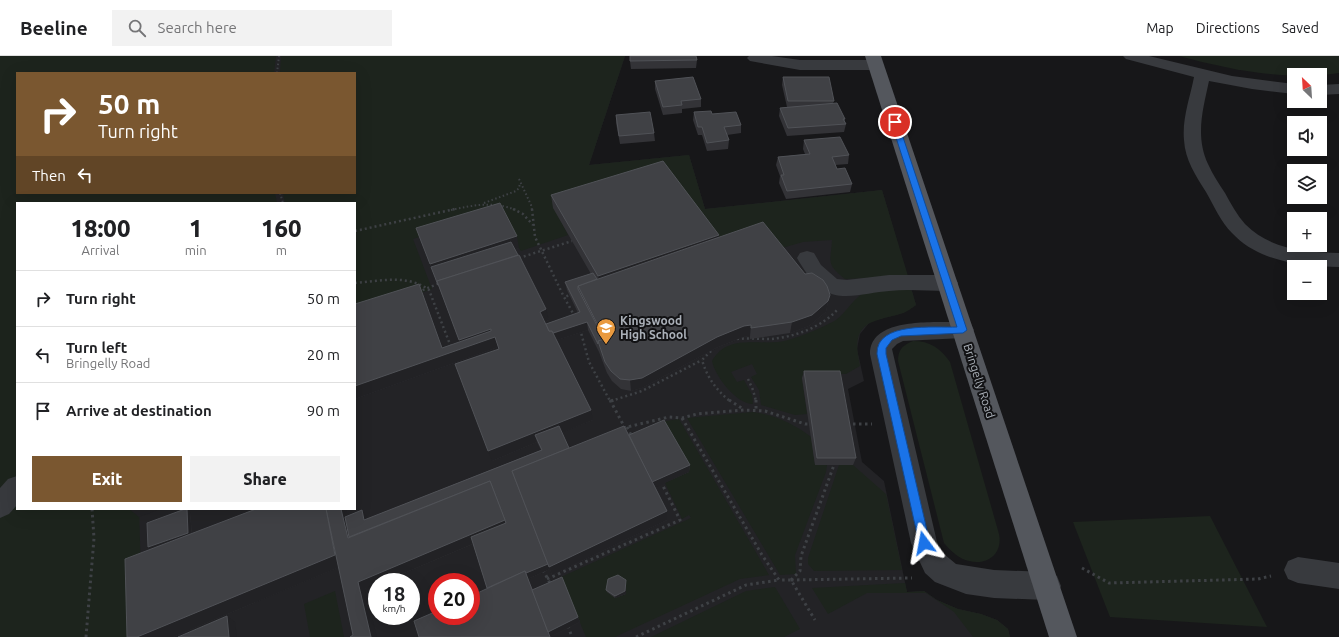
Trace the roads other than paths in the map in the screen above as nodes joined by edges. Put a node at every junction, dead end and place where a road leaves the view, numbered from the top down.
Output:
1 (1131, 56) edge
2 (755, 58) dead end
3 (875, 60) edge
4 (1202, 74) junction
5 (1287, 88) edge
6 (1339, 89) edge
7 (1327, 90) edge
8 (808, 258) dead end
9 (1339, 260) edge
10 (948, 284) junction
11 (963, 330) junction
12 (16, 488) edge
13 (0, 506) edge
14 (1298, 570) road end
15 (1339, 576) edge
16 (1047, 586) junction
17 (1063, 637) edge

1 - 4 street
2 - 3 street
3 - 10 main road, Bringelly Road
4 - 5 street
4 - 9 street
6 - 7 street
8 - 10 street
10 - 11 main road, Bringelly Road
11 - 16 main road, Bringelly Road
11 - 16 street
12 - 13 street
14 - 15 street
16 - 17 main road, Bringelly Road

